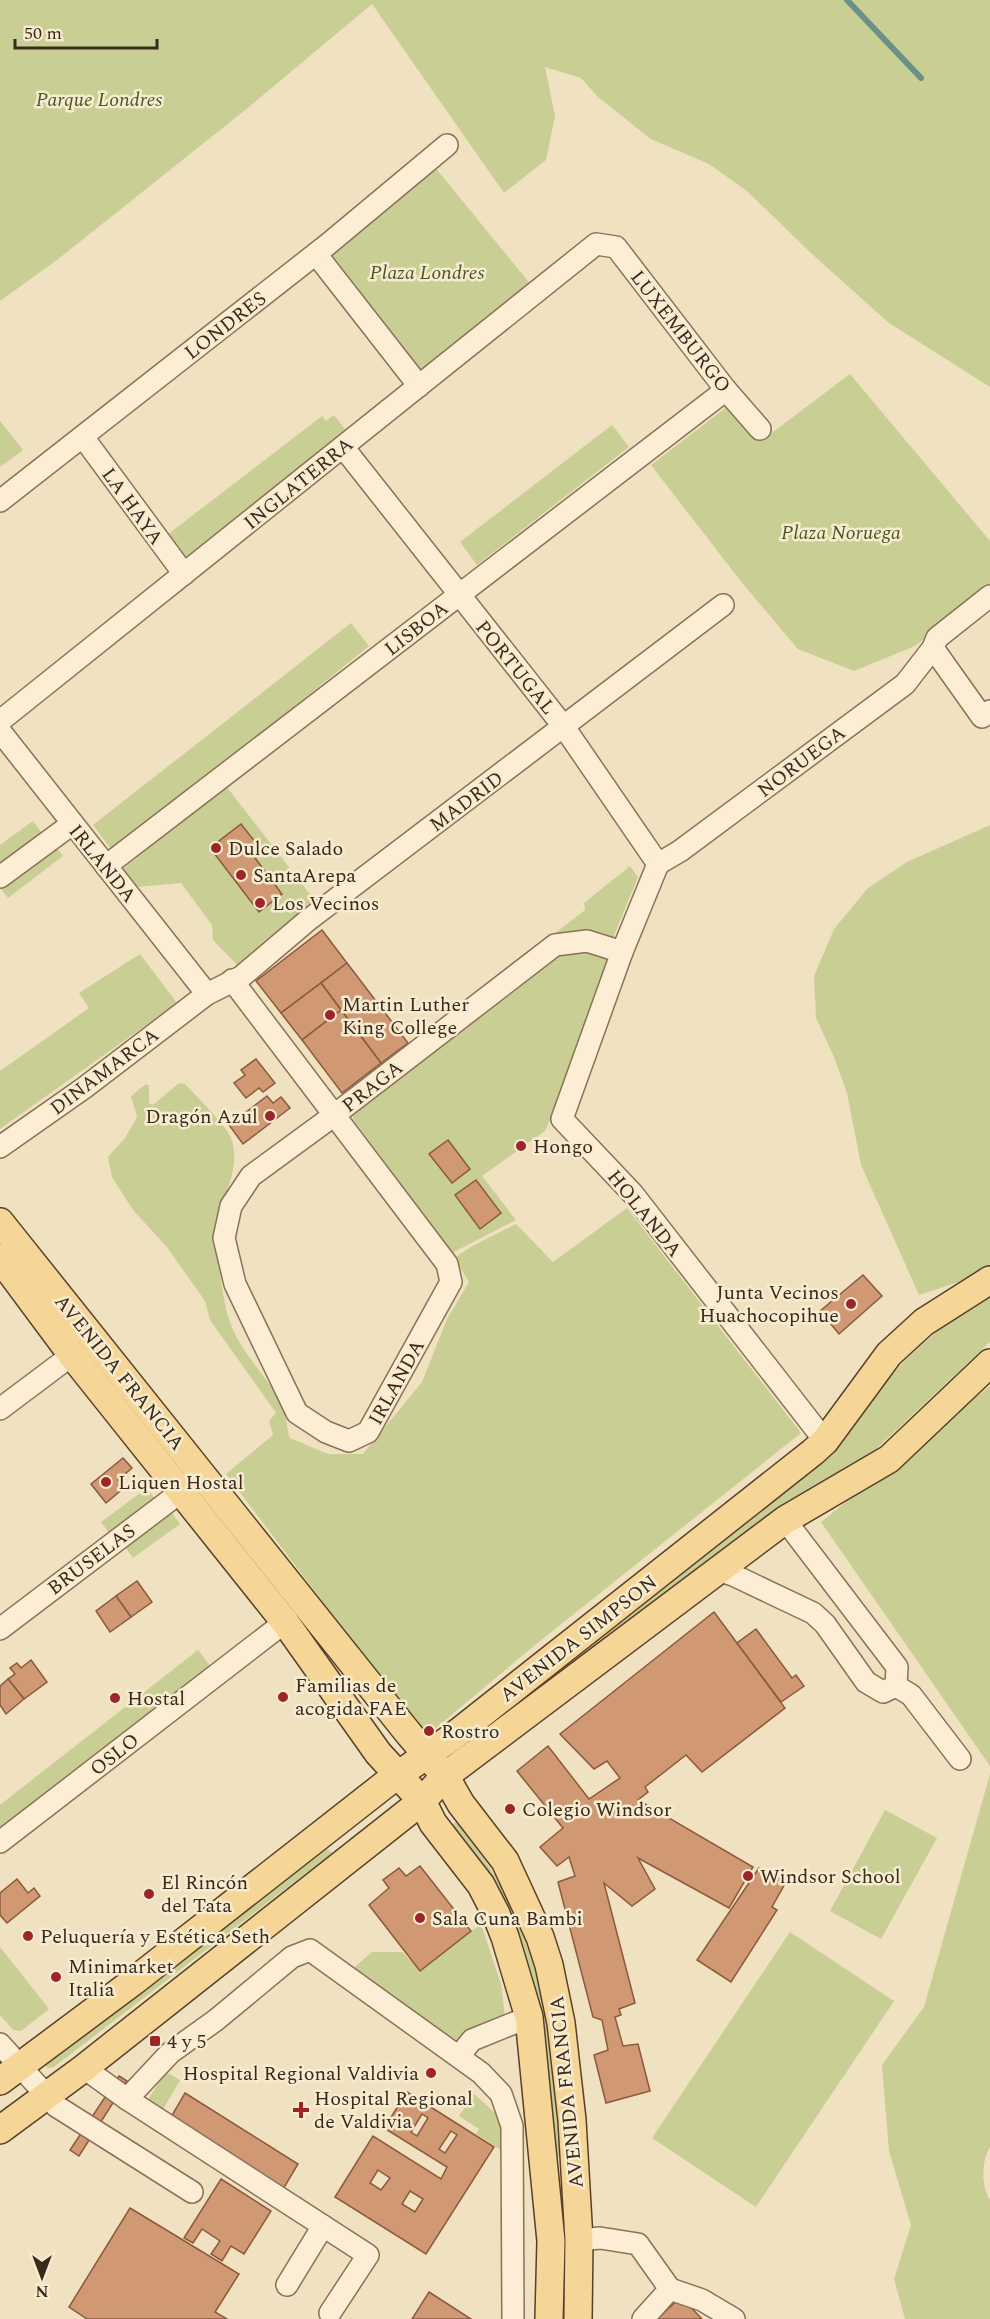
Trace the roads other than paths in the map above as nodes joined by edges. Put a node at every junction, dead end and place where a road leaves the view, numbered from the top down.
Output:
1 (447, 146) dead end
2 (596, 244) joint
3 (316, 254) junction
4 (419, 386) junction
5 (726, 390) junction
6 (760, 429) dead end
7 (83, 437) junction
8 (343, 447) junction
9 (0, 501) edge
10 (184, 574) junction
11 (459, 596) junction
12 (990, 596) edge
13 (723, 605) dead end
14 (933, 648) junction
15 (990, 711) edge
16 (0, 721) edge
17 (564, 727) junction
18 (0, 731) edge
19 (72, 824) junction
20 (658, 864) junction
21 (106, 866) junction
22 (0, 877) edge
23 (622, 952) junction
24 (232, 980) junction
25 (207, 994) junction
26 (333, 1116) junction
27 (0, 1147) edge
28 (0, 1222) edge
29 (0, 1258) edge
30 (990, 1280) edge
31 (72, 1355) junction
32 (990, 1363) edge
33 (0, 1409) edge
34 (825, 1441) junction
35 (182, 1491) junction
36 (785, 1520) junction
37 (718, 1570) junction
38 (285, 1622) junction
39 (0, 1629) edge
40 (896, 1686) junction
41 (428, 1755) junction
42 (960, 1759) dead end
43 (399, 1776) junction
44 (445, 1776) junction
45 (422, 1801) junction
46 (0, 1842) edge
47 (529, 2017) junction
48 (0, 2044) edge
49 (459, 2056) junction
50 (84, 2068) junction
51 (10, 2073) edge
52 (47, 2094) junction
53 (127, 2099) junction
54 (0, 2130) edge
55 (192, 2192) dead end
56 (323, 2226) junction
57 (579, 2240) junction
58 (551, 2241) junction
59 (287, 2285) dead end
60 (670, 2289) junction
61 (330, 2313) dead end
62 (513, 2319) edge
63 (549, 2319) edge
64 (578, 2319) edge
65 (643, 2319) edge
66 (734, 2319) edge

1 - 3 street, LONDRES
2 - 4 street, INGLATERRA
2 - 5 street, LUXEMBURGO
3 - 4 street
3 - 7 street, LONDRES
4 - 8 street, INGLATERRA
5 - 6 street, LUXEMBURGO
5 - 11 street, LISBOA
7 - 9 street, LONDRES
7 - 10 street, LA HAYA
8 - 10 street, INGLATERRA
8 - 11 street, PORTUGAL
10 - 16 street, INGLATERRA
11 - 17 street, PORTUGAL
11 - 21 street, LISBOA
12 - 14 street, NORUEGA
13 - 17 street, MADRID
14 - 15 street
14 - 20 street, NORUEGA
17 - 20 street, PORTUGAL
17 - 24 street, MADRID
18 - 19 street, IRLANDA
19 - 21 street, IRLANDA
19 - 22 street
20 - 23 street, HOLANDA
21 - 25 street, IRLANDA
23 - 26 street, PRAGA
23 - 34 street, HOLANDA
24 - 25 street, MADRID
24 - 26 street, IRLANDA
25 - 27 street, DINAMARCA
26 - 26 street, IRLANDA
28 - 41 main road, AVENIDA FRANCIA
29 - 31 main road, AVENIDA FRANCIA
30 - 34 main road, AVENIDA SIMPSON
31 - 33 street
31 - 35 main road, AVENIDA FRANCIA
32 - 36 main road, AVENIDA SIMPSON
34 - 41 main road, AVENIDA SIMPSON
35 - 38 main road, AVENIDA FRANCIA
35 - 39 street, BRUSELAS
36 - 37 main road, AVENIDA SIMPSON
36 - 40 street
37 - 40 street
37 - 44 main road, AVENIDA SIMPSON
38 - 43 main road, AVENIDA FRANCIA
38 - 46 street, OSLO
40 - 42 street
41 - 43 main road, AVENIDA SIMPSON
41 - 44 main road, AVENIDA FRANCIA
43 - 45 main road, AVENIDA FRANCIA
43 - 51 main road, AVENIDA SIMPSON
44 - 45 main road, AVENIDA SIMPSON
44 - 57 main road, AVENIDA FRANCIA
45 - 47 main road, AVENIDA FRANCIA
45 - 50 main road, AVENIDA SIMPSON
47 - 49 street
47 - 58 main road, AVENIDA FRANCIA
48 - 51 street
49 - 53 street
49 - 62 street
50 - 52 main road, AVENIDA SIMPSON
50 - 53 street
51 - 52 street
52 - 54 main road, AVENIDA SIMPSON
52 - 55 street
53 - 56 street
56 - 59 street
56 - 61 street
57 - 58 main road
57 - 60 street
57 - 64 main road, AVENIDA FRANCIA
58 - 63 main road, AVENIDA FRANCIA
60 - 65 street
60 - 66 street

